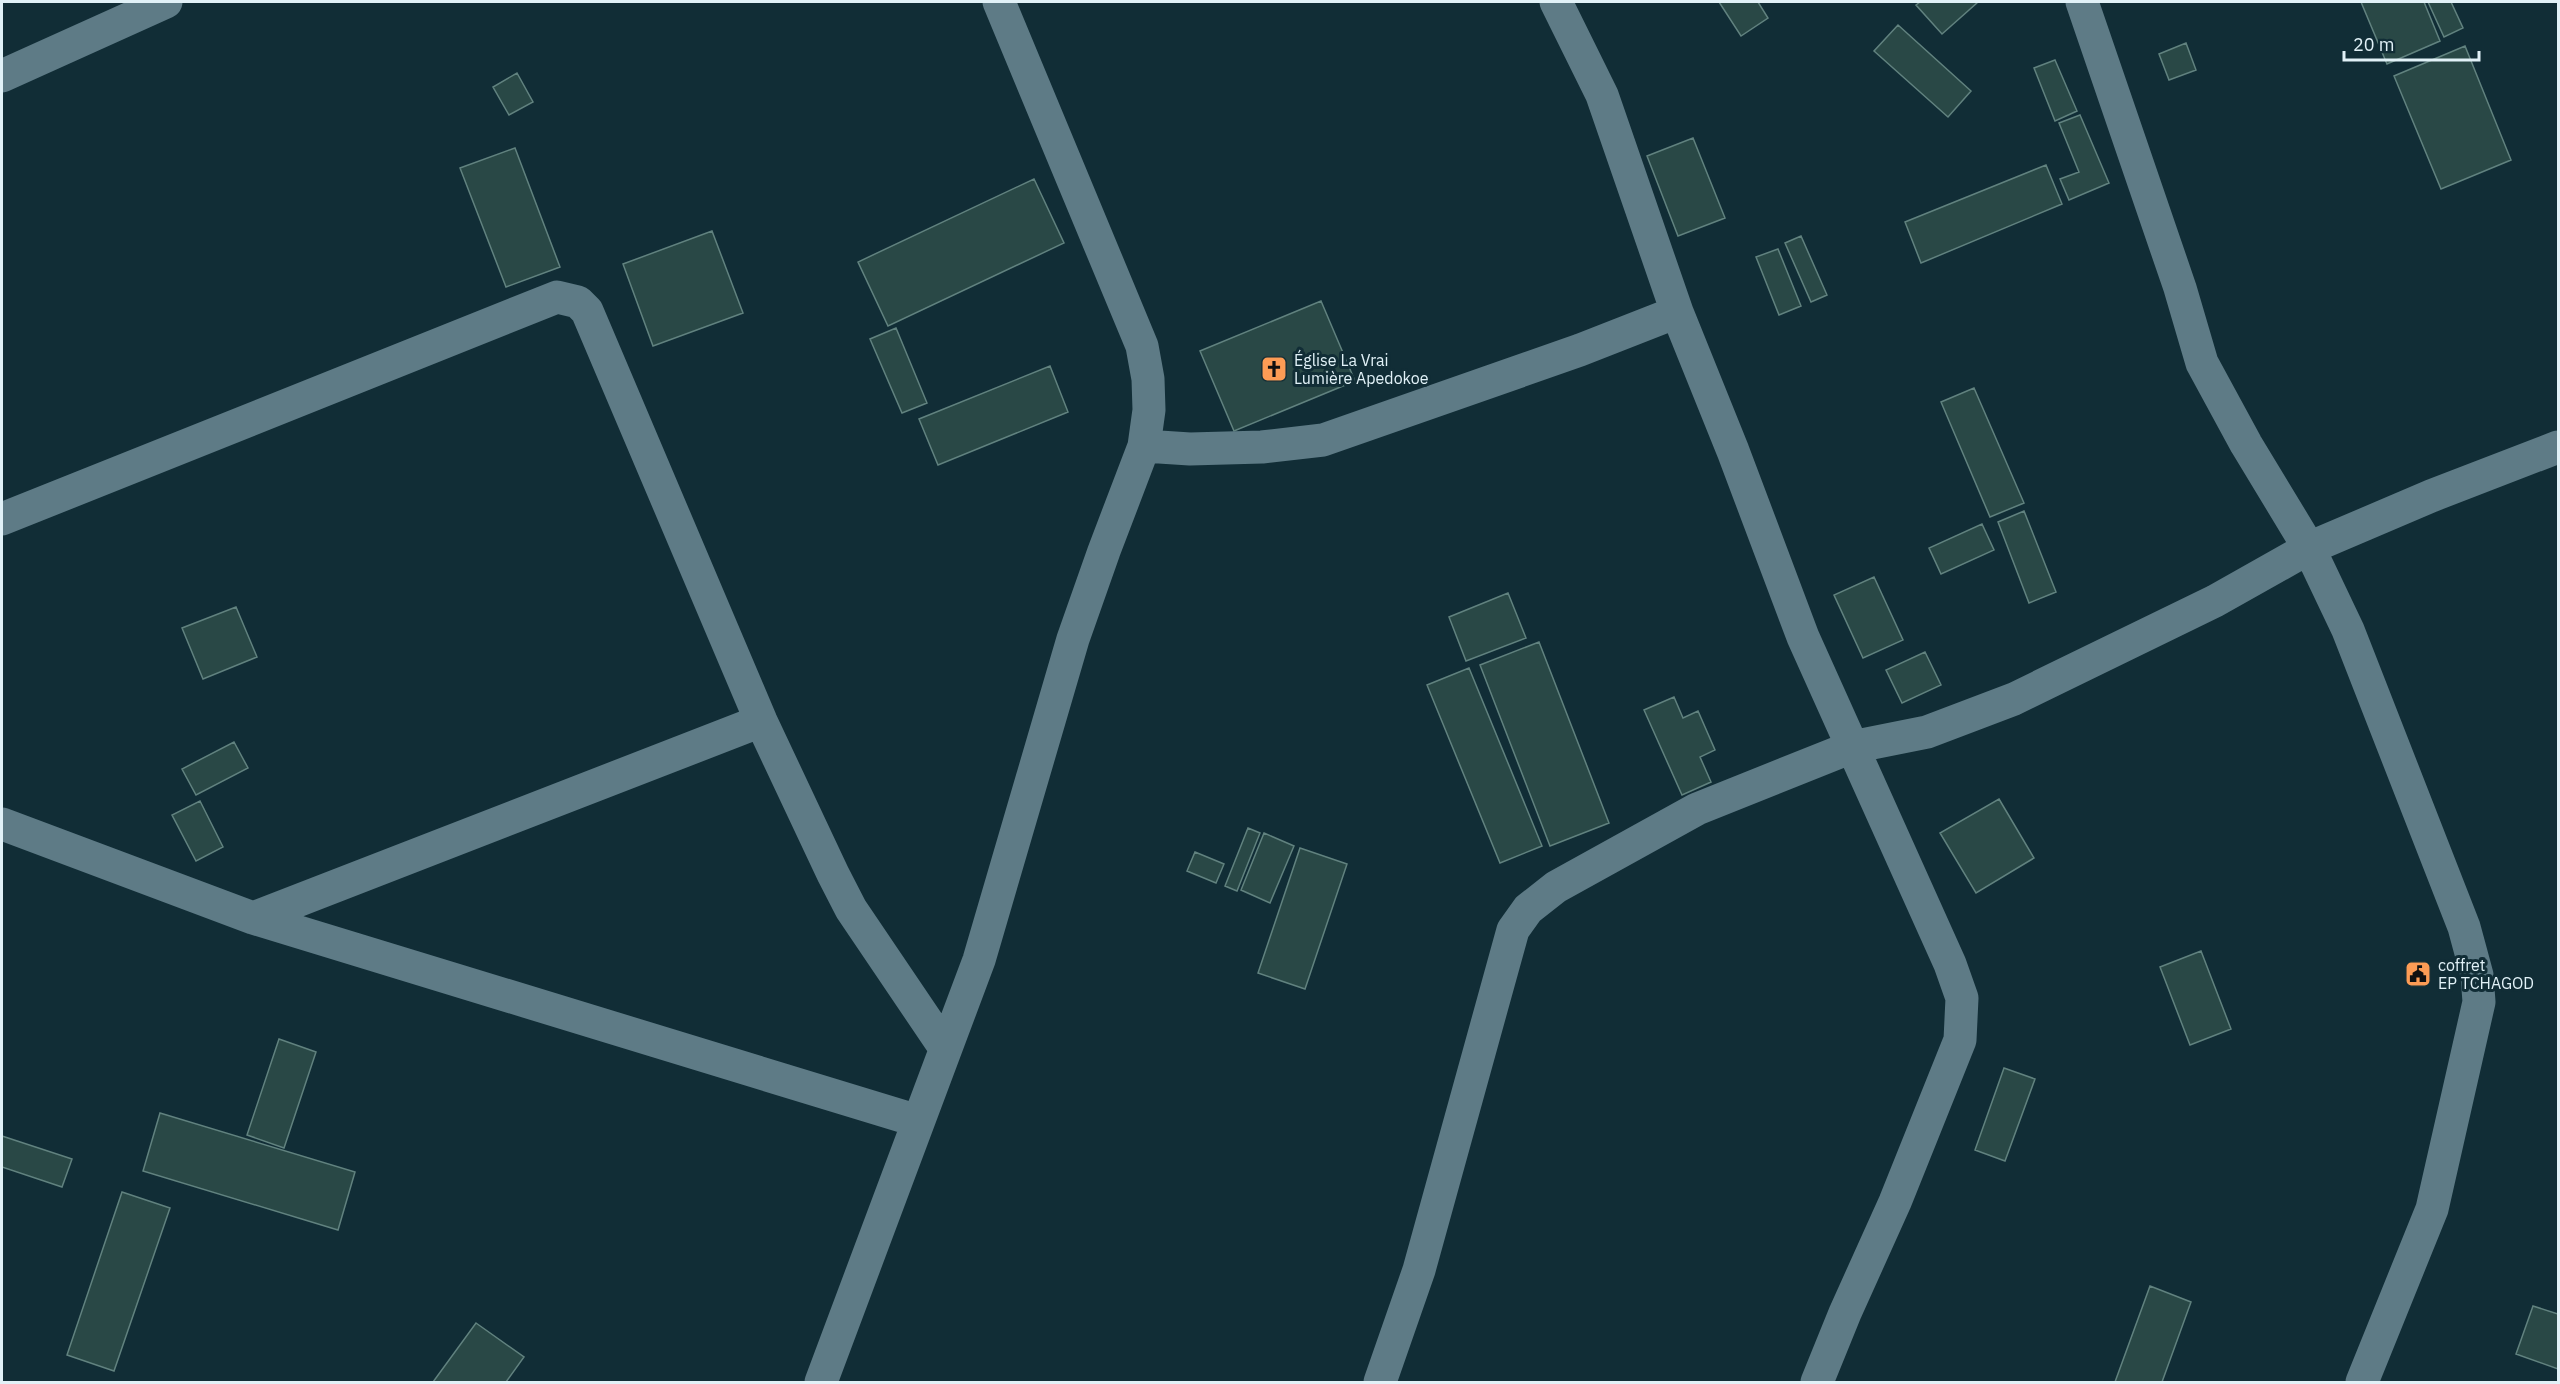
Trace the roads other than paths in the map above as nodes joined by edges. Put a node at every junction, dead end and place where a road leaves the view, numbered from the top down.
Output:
1 (160, 2) edge
2 (999, 2) edge
3 (1556, 2) edge
4 (2082, 2) edge
5 (2, 76) edge
6 (1677, 312) junction
7 (1144, 446) junction
8 (2559, 447) edge
9 (2, 519) edge
10 (2309, 548) junction
11 (761, 721) junction
12 (1852, 747) junction
13 (2, 824) edge
14 (253, 918) junction
15 (945, 1048) junction
16 (918, 1121) junction
17 (821, 1383) edge
18 (1380, 1383) edge
19 (1817, 1383) edge
20 (2362, 1383) edge

1 - 5 street
2 - 7 street
3 - 6 street
4 - 10 street
6 - 7 street
6 - 12 street
7 - 15 street
8 - 10 street
9 - 11 street
10 - 12 street
10 - 20 street
11 - 14 street
11 - 15 street
12 - 18 street
12 - 19 street
13 - 14 street
14 - 16 street
15 - 16 street
16 - 17 street

